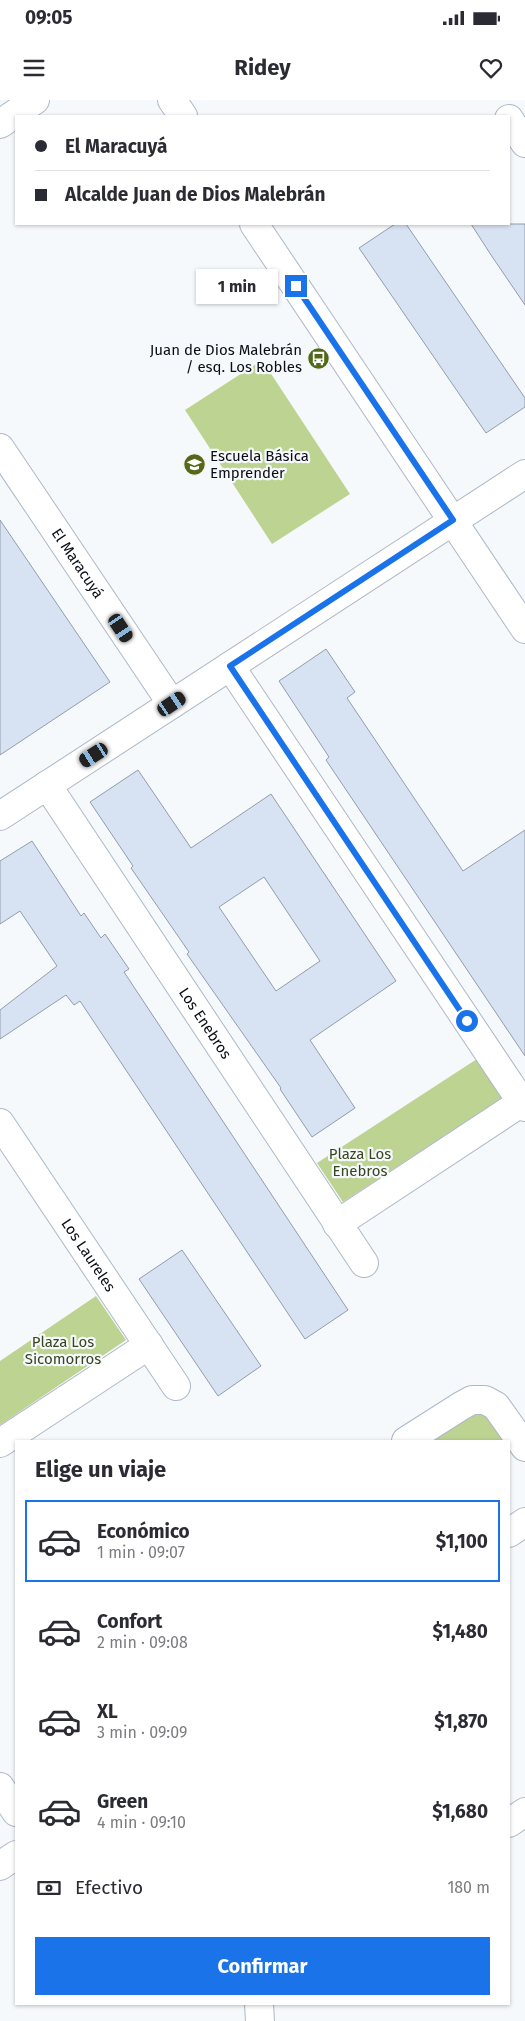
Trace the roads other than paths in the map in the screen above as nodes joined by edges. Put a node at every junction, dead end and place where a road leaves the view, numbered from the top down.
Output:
1 (35, 100) edge
2 (172, 100) edge
3 (496, 100) edge
4 (182, 115) edge
5 (506, 115) edge
6 (510, 121) edge
7 (0, 124) edge
8 (525, 143) edge
9 (255, 225) edge
10 (0, 448) edge
11 (525, 474) edge
12 (453, 520) junction
13 (525, 629) edge
14 (230, 666) junction
15 (172, 704) junction
16 (47, 785) junction
17 (0, 816) edge
18 (523, 1105) edge
19 (0, 1123) edge
20 (337, 1224) junction
21 (364, 1263) dead end
22 (149, 1345) junction
23 (176, 1386) dead end
24 (408, 1440) edge
25 (0, 1443) edge
26 (525, 1447) edge
27 (525, 1522) edge
28 (510, 1532) edge
29 (0, 1787) edge
30 (15, 1810) edge
31 (525, 1812) edge
32 (510, 1822) edge
33 (15, 1856) edge
34 (0, 1866) edge
35 (259, 2005) edge
36 (260, 2021) edge

1 - 7 street
2 - 4 street
3 - 5 street
6 - 8 street
9 - 12 street
10 - 15 street, El Maracuyá
11 - 12 street
12 - 13 street
12 - 14 street
14 - 15 street
14 - 18 street
15 - 16 street
16 - 17 street
16 - 20 street, Los Enebros
18 - 20 street
19 - 22 street, Los Laureles
20 - 21 street, Los Enebros
22 - 23 street, Los Laureles
22 - 25 street
24 - 26 street
27 - 28 street
29 - 30 street
31 - 32 street
33 - 34 street
35 - 36 street

